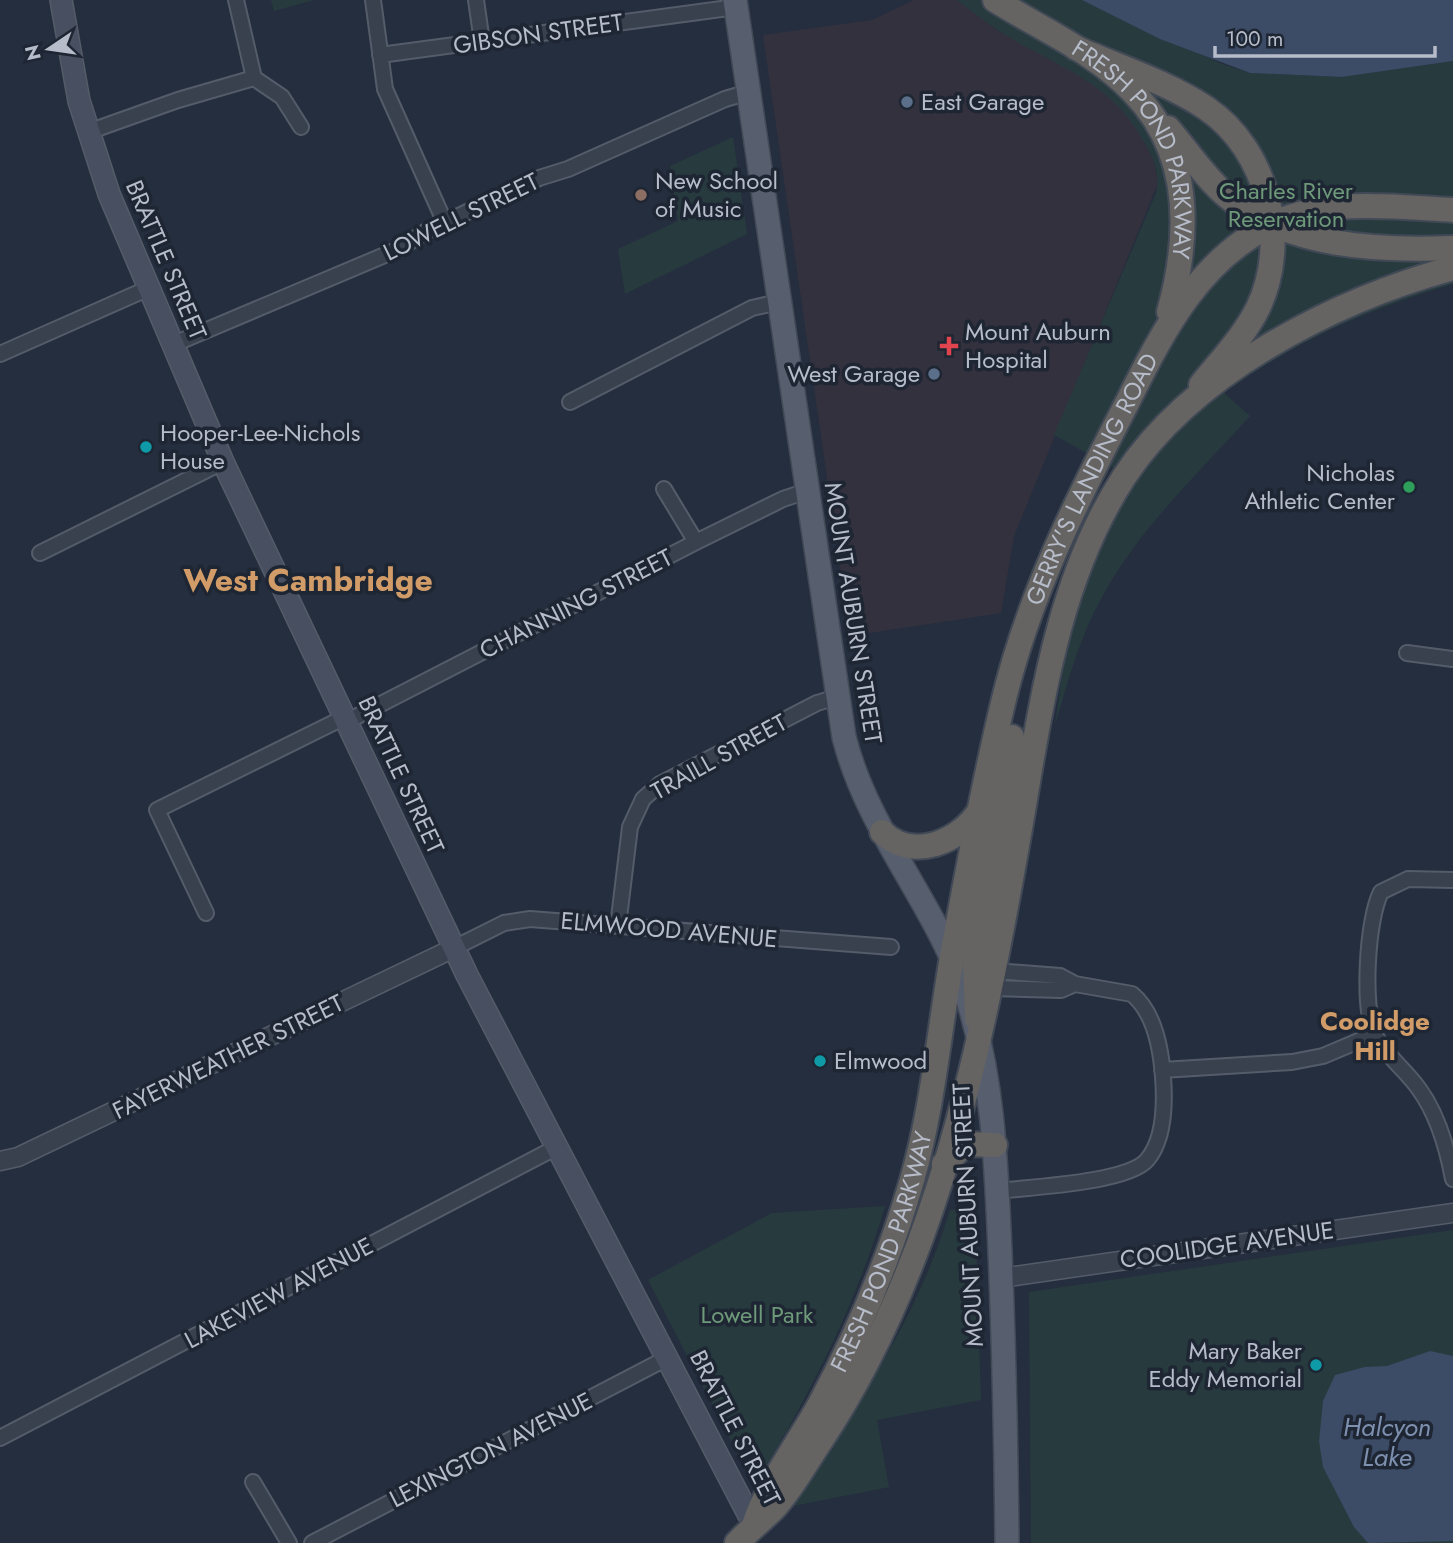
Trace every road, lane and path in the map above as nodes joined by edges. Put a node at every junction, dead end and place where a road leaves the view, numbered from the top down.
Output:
1 (61, 0) edge
2 (236, 0) edge
3 (373, 0) edge
4 (476, 0) edge
5 (995, 0) edge
6 (736, 4) edge
7 (482, 42) junction
8 (1076, 48) junction
9 (380, 55) junction
10 (254, 78) junction
11 (749, 92) junction
12 (1134, 92) junction
13 (301, 127) dead end
14 (88, 132) junction
15 (1453, 210) edge
16 (444, 223) junction
17 (1272, 225) junction
18 (1453, 248) edge
19 (1453, 268) edge
20 (149, 288) junction
21 (779, 302) junction
22 (174, 344) junction
23 (1156, 346) junction
24 (0, 354) edge
25 (570, 402) dead end
26 (1170, 424) junction
27 (223, 462) junction
28 (664, 489) dead end
29 (807, 491) junction
30 (696, 542) junction
31 (40, 553) dead end
32 (1044, 574) junction
33 (1407, 653) dead end
34 (1453, 659) edge
35 (837, 697) junction
36 (346, 719) junction
37 (983, 803) junction
38 (882, 832) junction
39 (1453, 880) edge
40 (206, 913) dead end
41 (618, 926) junction
42 (891, 947) dead end
43 (454, 948) junction
44 (952, 959) junction
45 (993, 979) junction
46 (1375, 1034) junction
47 (979, 1038) junction
48 (1162, 1070) junction
49 (995, 1145) junction
50 (557, 1147) junction
51 (0, 1161) edge
52 (944, 1164) junction
53 (1453, 1179) edge
54 (997, 1191) junction
55 (1453, 1213) edge
56 (1001, 1278) junction
57 (669, 1357) junction
58 (0, 1438) edge
59 (253, 1482) dead end
60 (759, 1534) edge
61 (289, 1543) edge
62 (313, 1543) edge
63 (737, 1543) edge
64 (1007, 1543) edge

1 - 14 main road, BRATTLE STREET
2 - 10 street
3 - 9 street
4 - 7 street
5 - 8 highway
6 - 7 street, GIBSON STREET
6 - 11 main road, MOUNT AUBURN STREET
7 - 9 street, GIBSON STREET
8 - 12 highway, FRESH POND PARKWAY
8 - 17 highway, FRESH POND PARKWAY
9 - 16 street
10 - 13 street
10 - 14 street
11 - 16 street, LOWELL STREET
11 - 21 main road, MOUNT AUBURN STREET
12 - 17 highway
12 - 23 highway, FRESH POND PARKWAY
14 - 20 main road, BRATTLE STREET
15 - 17 highway, GERRY'S LANDING ROAD
16 - 22 street, LOWELL STREET
17 - 18 highway
17 - 23 highway, GERRY'S LANDING ROAD
17 - 26 highway, FRESH POND PARKWAY
19 - 26 highway, GERRY'S LANDING ROAD
20 - 22 main road, BRATTLE STREET
20 - 24 street
21 - 25 street
21 - 29 main road, MOUNT AUBURN STREET
22 - 27 main road, BRATTLE STREET
23 - 32 highway, GERRY'S LANDING ROAD
26 - 45 highway, GERRY'S LANDING ROAD
27 - 31 street
27 - 36 main road, BRATTLE STREET
28 - 30 street
29 - 30 street, CHANNING STREET
29 - 35 main road, MOUNT AUBURN STREET
30 - 36 street, CHANNING STREET
32 - 37 highway, GERRY'S LANDING ROAD
32 - 47 highway
33 - 34 street
35 - 38 main road, MOUNT AUBURN STREET
35 - 41 street, TRAILL STREET
36 - 40 street, CHANNING STREET
36 - 43 main road, BRATTLE STREET
37 - 38 highway
37 - 44 highway, GERRY'S LANDING ROAD
38 - 44 main road, MOUNT AUBURN STREET
39 - 46 street
41 - 42 street, ELMWOOD AVENUE
41 - 43 street, ELMWOOD AVENUE
43 - 50 main road, BRATTLE STREET
43 - 51 street, FAYERWEATHER STREET
44 - 47 main road, MOUNT AUBURN STREET
44 - 60 highway, FRESH POND PARKWAY
45 - 47 highway, GERRY'S LANDING ROAD
45 - 48 street
46 - 48 street
46 - 53 street
47 - 49 main road, MOUNT AUBURN STREET
47 - 52 highway, FRESH POND PARKWAY
48 - 54 street
49 - 52 highway
49 - 54 main road, MOUNT AUBURN STREET
50 - 57 main road, BRATTLE STREET
50 - 58 street, LAKEVIEW AVENUE
52 - 60 highway, FRESH POND PARKWAY
54 - 56 main road, MOUNT AUBURN STREET
55 - 56 street, COOLIDGE AVENUE
56 - 64 main road, MOUNT AUBURN STREET
57 - 60 main road, BRATTLE STREET
57 - 62 street, LEXINGTON AVENUE
59 - 61 street
60 - 63 highway, FRESH POND PARKWAY

